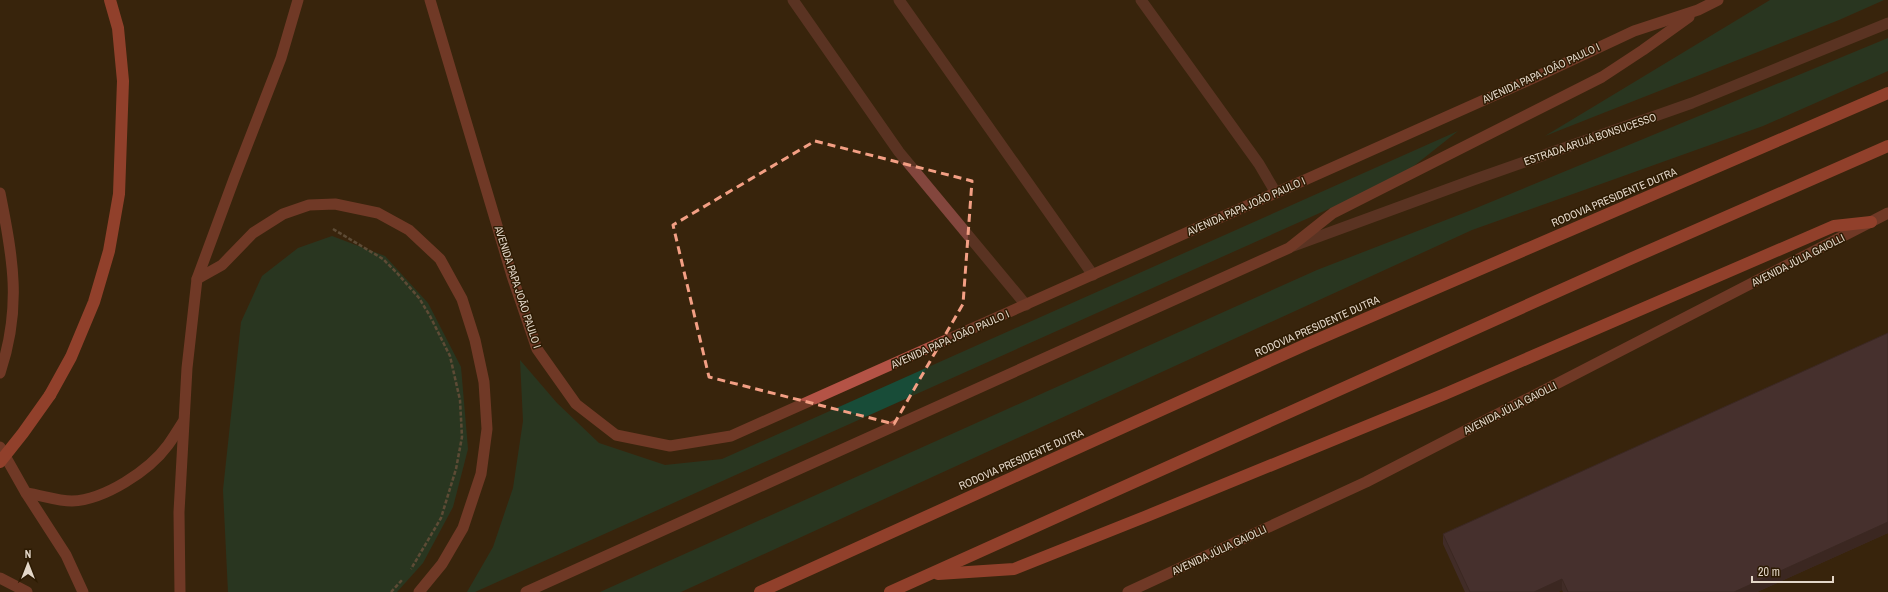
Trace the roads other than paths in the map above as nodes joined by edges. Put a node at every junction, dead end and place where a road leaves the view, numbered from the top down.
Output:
1 (110, 0) edge
2 (298, 0) edge
3 (430, 0) edge
4 (793, 0) edge
5 (899, 0) edge
6 (1141, 0) edge
7 (1718, 0) edge
8 (1698, 10) junction
9 (1888, 23) edge
10 (1888, 93) edge
11 (1888, 146) edge
12 (0, 193) edge
13 (1276, 193) junction
14 (1888, 213) edge
15 (1871, 222) junction
16 (4, 228) edge
17 (1289, 248) junction
18 (1093, 275) junction
19 (197, 279) junction
20 (1026, 305) junction
21 (0, 373) edge
22 (184, 421) junction
23 (0, 447) edge
24 (0, 462) edge
25 (26, 493) junction
26 (929, 575) junction
27 (0, 578) edge
28 (27, 592) edge
29 (83, 592) edge
30 (180, 592) edge
31 (419, 592) edge
32 (526, 592) edge
33 (760, 592) edge
34 (890, 592) edge
35 (1128, 592) edge

1 - 24 highway, bridge
2 - 19 main road
3 - 20 main road, AVENIDA PAPA JOÃO PAULO I
4 - 20 street
5 - 18 street
6 - 13 street
7 - 8 main road, AVENIDA PAPA JOÃO PAULO I
8 - 13 main road, AVENIDA PAPA JOÃO PAULO I
8 - 17 main road
9 - 17 street, ESTRADA ARUJÁ BONSUCESSO
10 - 33 highway, RODOVIA PRESIDENTE DUTRA
11 - 26 highway
12 - 16 main road
13 - 18 main road, AVENIDA PAPA JOÃO PAULO I
14 - 15 main road, AVENIDA JÚLIA GAIOLLI
15 - 26 highway
15 - 35 main road, AVENIDA JÚLIA GAIOLLI
16 - 21 main road
17 - 32 main road
18 - 20 main road, AVENIDA PAPA JOÃO PAULO I
19 - 22 main road
19 - 31 main road
22 - 25 main road
22 - 30 main road
23 - 25 main road
25 - 29 main road
26 - 34 highway
27 - 28 main road

